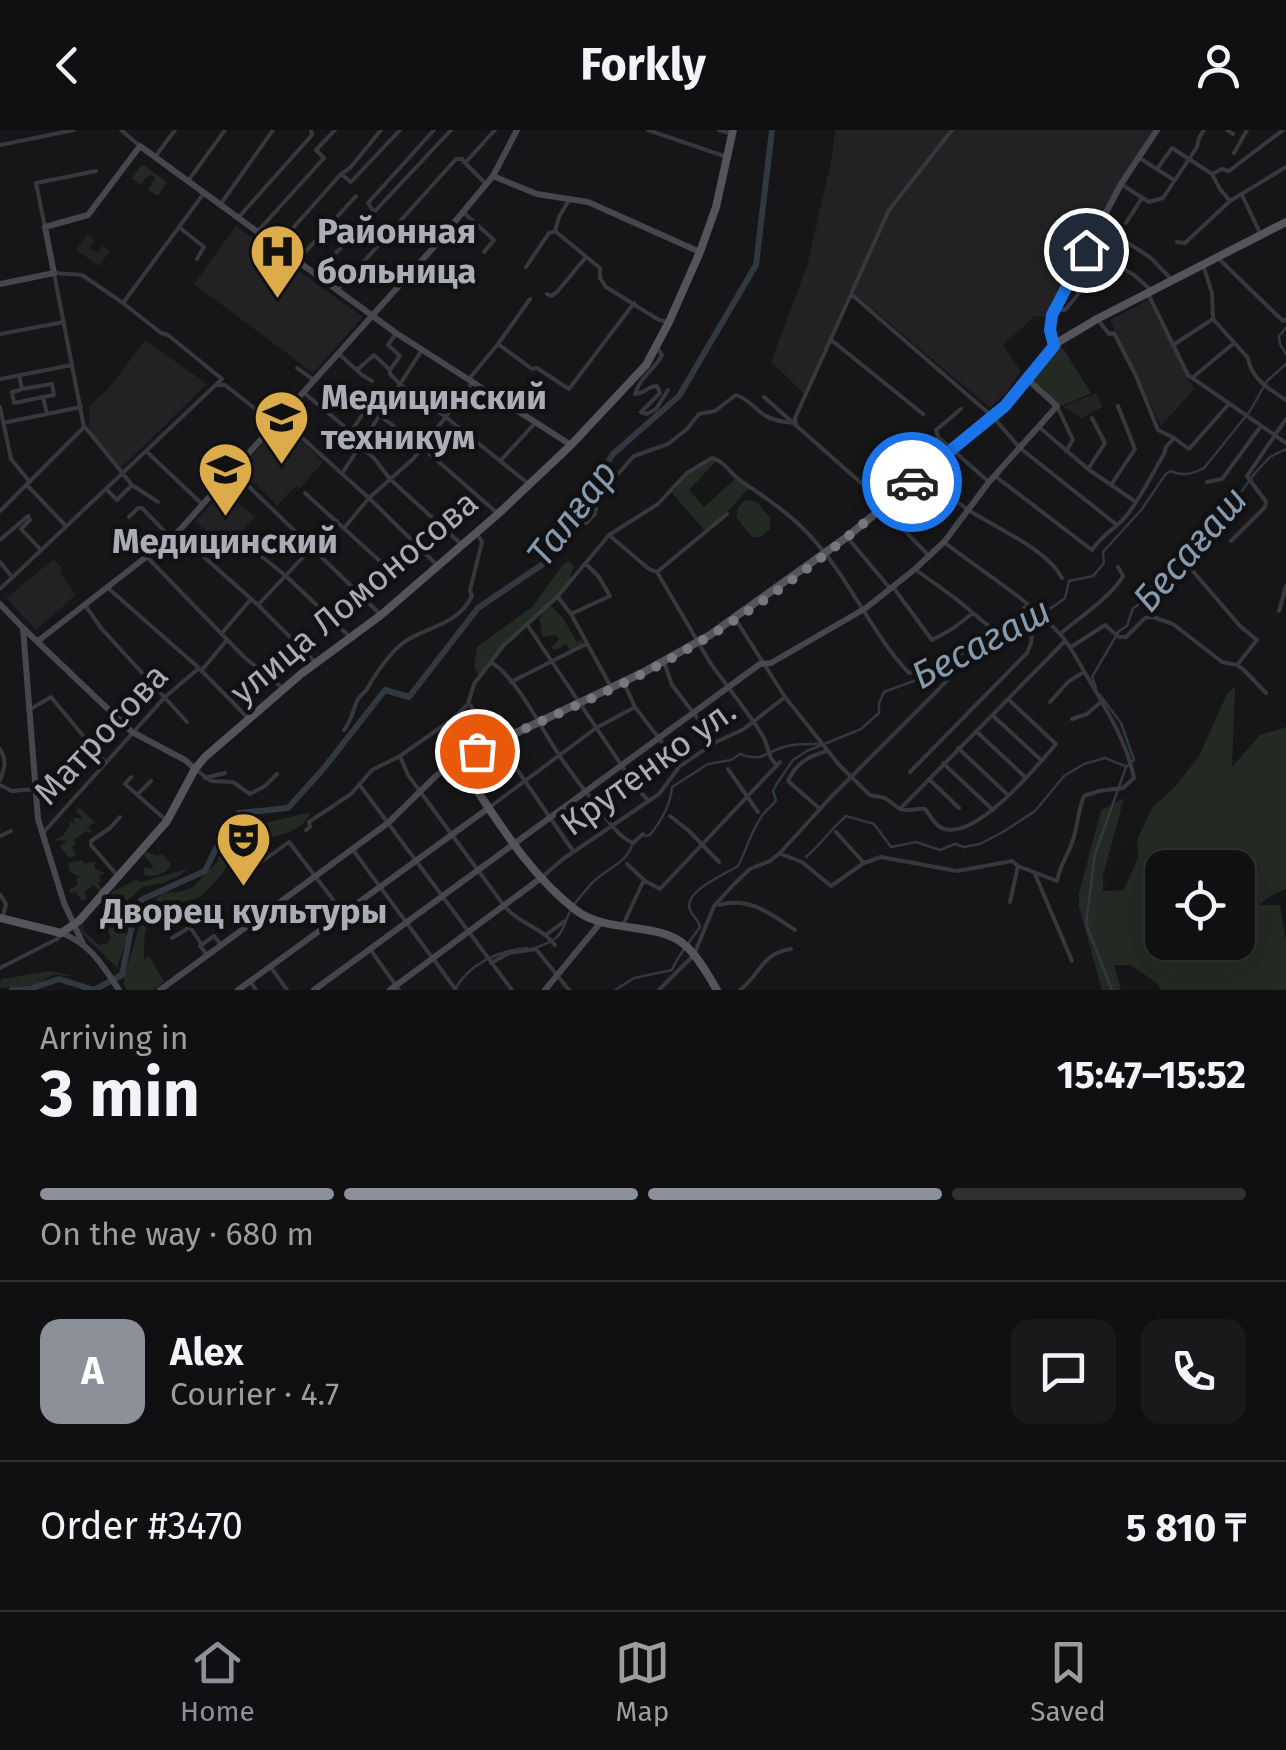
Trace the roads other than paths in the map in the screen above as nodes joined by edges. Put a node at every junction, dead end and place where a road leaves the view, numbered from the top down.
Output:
1 (26, 130) edge
2 (74, 130) edge
3 (175, 130) edge
4 (225, 130) edge
5 (273, 130) edge
6 (310, 130) edge
7 (335, 130) edge
8 (382, 130) edge
9 (400, 130) edge
10 (436, 130) edge
11 (451, 130) edge
12 (495, 130) edge
13 (517, 130) edge
14 (648, 130) edge
15 (719, 130) edge
16 (952, 130) edge
17 (1157, 130) edge
18 (1204, 130) edge
19 (1227, 130) edge
20 (1247, 130) edge
21 (1283, 130) edge
22 (123, 131) edge
23 (733, 132) edge
24 (1233, 134) dead end
25 (443, 137) junction
26 (27, 139) junction
27 (0, 145) edge
28 (140, 146) junction
29 (1234, 154) dead end
30 (728, 156) junction
31 (155, 158) junction
32 (1138, 158) junction
33 (1190, 159) junction
34 (466, 163) junction
35 (1286, 168) edge
36 (1156, 169) junction
37 (96, 171) dead end
38 (341, 174) junction
39 (1212, 174) junction
40 (493, 176) junction
41 (1174, 180) junction
42 (188, 181) junction
43 (486, 184) junction
44 (1121, 184) junction
45 (204, 193) junction
46 (356, 196) dead end
47 (1242, 196) junction
48 (1142, 198) junction
49 (569, 200) junction
50 (1230, 200) junction
51 (220, 205) junction
52 (374, 212) junction
53 (463, 212) junction
54 (238, 218) junction
55 (1286, 222) edge
56 (1126, 223) dead end
57 (1100, 224) junction
58 (46, 226) junction
59 (178, 227) junction
60 (555, 231) junction
61 (258, 232) junction
62 (1260, 233) junction
63 (1119, 237) junction
64 (1177, 242) dead end
65 (276, 246) junction
66 (484, 252) dead end
67 (700, 252) junction
68 (586, 256) junction
69 (1217, 256) junction
70 (197, 259) dead end
71 (1106, 259) junction
72 (297, 261) junction
73 (1203, 263) junction
74 (526, 266) dead end
75 (54, 273) junction
76 (318, 276) junction
77 (1172, 280) junction
78 (0, 284) edge
79 (338, 291) junction
80 (1149, 291) junction
81 (547, 294) dead end
82 (851, 294) junction
83 (530, 300) dead end
84 (123, 303) junction
85 (634, 303) junction
86 (1056, 309) junction
87 (372, 316) junction
88 (1098, 318) junction
89 (1213, 318) junction
90 (1284, 320) edge
91 (64, 322) junction
92 (670, 322) junction
93 (396, 333) junction
94 (0, 334) edge
95 (830, 339) junction
96 (1234, 342) junction
97 (498, 344) junction
98 (1173, 345) junction
99 (1054, 346) junction
100 (657, 347) junction
101 (422, 350) junction
102 (338, 353) junction
103 (72, 365) junction
104 (297, 368) dead end
105 (356, 370) junction
106 (390, 370) junction
107 (20, 375) junction
108 (1192, 378) junction
109 (0, 379) edge
110 (1027, 379) junction
111 (314, 380) junction
112 (372, 380) dead end
113 (471, 381) junction
114 (400, 384) junction
115 (216, 386) junction
116 (22, 390) junction
117 (668, 390) dead end
118 (303, 392) junction
119 (44, 397) junction
120 (764, 397) dead end
121 (1286, 400) edge
122 (1228, 404) junction
123 (1057, 406) junction
124 (1118, 406) dead end
125 (81, 407) junction
126 (0, 408) edge
127 (961, 409) dead end
128 (382, 413) junction
129 (47, 414) junction
130 (923, 414) dead end
131 (993, 416) junction
132 (446, 418) junction
133 (1092, 418) dead end
134 (1286, 420) edge
135 (278, 421) junction
136 (536, 422) junction
137 (3, 423) junction
138 (795, 424) junction
139 (1038, 426) junction
140 (1260, 426) junction
141 (84, 427) junction
142 (351, 432) junction
143 (1274, 435) junction
144 (1174, 438) junction
145 (1286, 443) edge
146 (571, 446) junction
147 (359, 448) junction
148 (423, 448) junction
149 (1020, 448) junction
150 (953, 449) junction
151 (1066, 451) junction
152 (146, 452) junction
153 (500, 460) junction
154 (1088, 469) junction
155 (233, 470) junction
156 (925, 472) junction
157 (122, 473) junction
158 (342, 474) junction
159 (390, 479) junction
160 (992, 479) junction
161 (1206, 482) dead end
162 (28, 483) junction
163 (132, 485) junction
164 (530, 485) junction
165 (1112, 485) junction
166 (106, 488) junction
167 (305, 493) dead end
168 (369, 498) junction
169 (1134, 501) junction
170 (158, 502) dead end
171 (202, 505) junction
172 (886, 505) junction
173 (1, 507) edge
174 (969, 510) junction
175 (498, 514) junction
176 (727, 514) dead end
177 (129, 517) dead end
178 (337, 521) junction
179 (586, 523) dead end
180 (66, 525) junction
181 (1117, 525) junction
182 (344, 528) junction
183 (476, 533) junction
184 (609, 534) junction
185 (174, 535) junction
186 (847, 537) junction
187 (0, 540) edge
188 (1231, 541) dead end
189 (244, 542) dead end
190 (944, 542) junction
191 (462, 546) junction
192 (312, 547) junction
193 (40, 549) junction
194 (826, 554) junction
195 (929, 556) junction
196 (147, 558) junction
197 (0, 562) edge
198 (584, 562) junction
199 (1186, 562) dead end
200 (438, 566) junction
201 (1118, 567) dead end
202 (914, 569) junction
203 (657, 572) junction
204 (393, 573) dead end
205 (286, 576) junction
206 (12, 577) junction
207 (1062, 578) dead end
208 (1286, 586) edge
209 (108, 588) junction
210 (892, 588) junction
211 (0, 589) edge
212 (558, 596) junction
213 (251, 599) junction
214 (85, 605) junction
215 (258, 605) junction
216 (1027, 605) junction
217 (2, 609) edge
218 (862, 610) junction
219 (1280, 611) dead end
220 (973, 613) junction
221 (570, 614) junction
222 (381, 615) junction
223 (1039, 615) junction
224 (736, 619) junction
225 (528, 626) junction
226 (22, 628) junction
227 (991, 628) junction
228 (1033, 628) junction
229 (222, 634) junction
230 (1060, 634) junction
231 (352, 638) junction
232 (38, 640) junction
233 (227, 640) junction
234 (1065, 641) junction
235 (699, 642) junction
236 (586, 644) junction
237 (1070, 647) junction
238 (25, 651) junction
239 (492, 662) junction
240 (552, 662) junction
241 (664, 662) junction
242 (316, 663) junction
243 (764, 664) junction
244 (1236, 665) junction
245 (200, 670) junction
246 (1084, 672) junction
247 (511, 682) junction
248 (623, 682) junction
249 (612, 687) junction
250 (730, 687) junction
251 (284, 690) junction
252 (1266, 693) dead end
253 (165, 697) junction
254 (785, 697) junction
255 (1008, 699) junction
256 (1102, 701) junction
257 (580, 702) junction
258 (1050, 702) dead end
259 (468, 704) junction
260 (635, 707) junction
261 (28, 710) junction
262 (694, 714) junction
263 (992, 715) junction
264 (1072, 719) dead end
265 (250, 720) junction
266 (187, 722) dead end
267 (538, 722) junction
268 (754, 722) junction
269 (596, 728) junction
270 (344, 730) dead end
271 (976, 731) junction
272 (132, 732) junction
273 (658, 740) junction
274 (716, 742) junction
275 (500, 745) junction
276 (958, 748) junction
277 (827, 749) junction
278 (0, 750) edge
279 (558, 755) junction
280 (400, 756) junction
281 (457, 760) junction
282 (1041, 760) junction
283 (106, 762) junction
284 (943, 764) junction
285 (622, 765) junction
286 (680, 766) junction
287 (196, 768) junction
288 (728, 769) dead end
289 (910, 772) dead end
290 (226, 774) dead end
291 (277, 774) dead end
292 (852, 776) junction
293 (131, 777) dead end
294 (205, 778) junction
295 (1025, 778) junction
296 (929, 779) junction
297 (151, 781) dead end
298 (525, 781) junction
299 (0, 782) edge
300 (359, 784) junction
301 (36, 788) junction
302 (420, 791) junction
303 (586, 792) junction
304 (138, 794) junction
305 (1008, 794) junction
306 (747, 797) junction
307 (649, 801) junction
308 (490, 807) junction
309 (959, 808) dead end
310 (820, 809) junction
311 (900, 810) junction
312 (992, 810) junction
313 (758, 812) dead end
314 (670, 816) dead end
315 (120, 818) dead end
316 (552, 818) junction
317 (167, 821) junction
318 (388, 823) junction
319 (612, 825) junction
320 (306, 830) dead end
321 (12, 831) dead end
322 (836, 832) dead end
323 (42, 834) junction
324 (452, 834) junction
325 (643, 834) dead end
326 (0, 836) edge
327 (514, 842) junction
328 (701, 845) junction
329 (353, 850) junction
330 (573, 851) junction
331 (780, 853) junction
332 (416, 862) junction
333 (718, 862) dead end
334 (864, 863) junction
335 (627, 864) dead end
336 (257, 865) dead end
337 (1018, 866) junction
338 (478, 868) junction
339 (1035, 874) junction
340 (119, 877) junction
341 (315, 877) junction
342 (541, 878) junction
343 (645, 881) junction
344 (380, 887) junction
345 (0, 894) edge
346 (441, 896) junction
347 (1010, 902) dead end
348 (714, 906) junction
349 (504, 907) junction
350 (344, 914) junction
351 (588, 917) junction
352 (1, 918) edge
353 (564, 921) dead end
354 (406, 922) junction
355 (601, 922) junction
356 (73, 926) junction
357 (622, 927) junction
358 (795, 930) dead end
359 (61, 933) junction
360 (468, 933) junction
361 (593, 933) junction
362 (548, 934) junction
363 (172, 938) dead end
364 (83, 944) junction
365 (202, 944) junction
366 (556, 945) dead end
367 (222, 946) junction
368 (792, 948) dead end
369 (370, 949) junction
370 (689, 949) junction
371 (208, 956) junction
372 (432, 958) junction
373 (1072, 961) dead end
374 (491, 963) junction
375 (270, 966) junction
376 (0, 968) edge
377 (557, 978) junction
378 (250, 981) junction
379 (395, 989) edge
380 (119, 990) edge
381 (160, 990) edge
382 (238, 990) edge
383 (256, 990) edge
384 (286, 990) edge
385 (314, 990) edge
386 (456, 990) edge
387 (512, 990) edge
388 (544, 990) edge
389 (569, 990) edge
390 (660, 990) edge
391 (717, 990) edge
392 (740, 990) edge

1 - 26 street
2 - 26 street
3 - 31 street
4 - 42 street
5 - 51 street
6 - 54 street
7 - 61 street
8 - 38 street
9 - 38 street
10 - 25 street
10 - 52 street
11 - 25 street
12 - 34 street
13 - 40 street
14 - 30 street
15 - 23 street
16 - 82 street
17 - 32 street
18 - 33 street
19 - 24 street
20 - 29 street
21 - 39 street
22 - 28 street
23 - 30 main road, улица Ломоносова
25 - 52 street
26 - 27 street
28 - 31 street
28 - 58 street
30 - 67 main road, улица Ломоносова
31 - 42 street
32 - 36 street
32 - 44 street
33 - 36 street
33 - 39 street
33 - 41 street
34 - 43 street
34 - 79 street
35 - 47 street
36 - 41 street
37 - 58 street
38 - 65 street
39 - 50 street
40 - 43 street
40 - 49 street
41 - 48 street
42 - 45 street
43 - 53 street
44 - 48 street
44 - 57 street
45 - 51 street
45 - 59 street
46 - 72 street
47 - 50 street
47 - 62 street
48 - 56 street
49 - 60 street
49 - 67 street
50 - 64 street
51 - 54 street
52 - 76 street
53 - 66 street
53 - 87 street
54 - 61 street
55 - 62 main road
57 - 63 street
57 - 86 street
58 - 75 street
59 - 70 street
59 - 84 street
60 - 68 street
60 - 74 street
61 - 65 street
62 - 69 main road
63 - 71 street
63 - 77 street
65 - 72 street
67 - 92 main road, улица Ломоносова
68 - 81 street
68 - 85 street
69 - 73 main road
69 - 90 street
71 - 80 street
71 - 86 street
72 - 76 street
73 - 77 main road
73 - 89 street
75 - 78 street
75 - 84 street
75 - 91 street
76 - 79 street
77 - 80 main road
79 - 87 street
80 - 88 main road
80 - 98 street
82 - 95 street
82 - 131 street
83 - 97 street
84 - 115 street
85 - 92 street
85 - 97 street
86 - 99 street
87 - 93 street
87 - 102 street
88 - 99 main road
88 - 144 street
89 - 96 street
89 - 98 street
91 - 94 street
91 - 103 street
92 - 100 main road, улица Ломоносова
93 - 101 street
93 - 106 street
95 - 130 street
95 - 138 street
96 - 108 street
96 - 121 street
97 - 113 street
98 - 108 street
99 - 110 main road
100 - 117 street
100 - 146 main road, улица Ломоносова
101 - 113 street
101 - 114 street
102 - 105 street
102 - 111 street
103 - 107 street
103 - 125 street
104 - 111 street
105 - 106 street
105 - 112 street
106 - 114 street
107 - 109 street
107 - 116 street
108 - 122 street
110 - 123 street
110 - 131 main road
111 - 118 street
113 - 132 street
113 - 136 street
114 - 128 street
114 - 132 street
115 - 135 street
115 - 152 street
116 - 119 street
116 - 119 street
118 - 135 street
118 - 142 street
119 - 129 street
120 - 138 street
122 - 140 street
122 - 144 street
123 - 139 street
123 - 151 street
124 - 165 street
125 - 129 street
125 - 141 street
126 - 137 street
127 - 150 street
128 - 142 street
128 - 147 street
128 - 148 street
129 - 137 street
131 - 149 street
131 - 150 main road
132 - 148 street
132 - 153 street
133 - 154 street
134 - 143 street
135 - 155 street
135 - 158 street
136 - 146 street
136 - 153 street
137 - 162 street
138 - 172 street
138 - 179 street
139 - 149 street
139 - 151 street
140 - 143 street
140 - 161 street
141 - 157 street
141 - 162 street
142 - 147 street
143 - 145 street
143 - 188 street
144 - 169 street
146 - 164 main road, улица Ломоносова
147 - 158 street
147 - 159 street
148 - 159 street
148 - 175 street
149 - 160 street
149 - 181 street
150 - 156 main road
150 - 160 street
151 - 154 street
152 - 157 street
152 - 171 street
153 - 164 street
154 - 165 street
155 - 171 street
155 - 192 street
156 - 172 main road
156 - 174 street
157 - 163 street
157 - 166 street
158 - 168 street
159 - 168 street
159 - 191 street
160 - 174 street
160 - 181 street
162 - 173 street
162 - 180 street
163 - 166 street
163 - 170 street
164 - 175 main road, улица Ломоносова
165 - 169 street
166 - 180 street
167 - 178 street
168 - 182 street
168 - 200 street
169 - 181 street
171 - 185 street
172 - 186 main road
172 - 195 street
174 - 190 street
174 - 207 street
175 - 183 main road, улица Ломоносова
176 - 203 street
177 - 185 street
178 - 182 street
178 - 192 street
180 - 193 street
182 - 204 street
183 - 191 main road, улица Ломоносова
183 - 270 street
184 - 194 street
184 - 198 street
184 - 203 street
185 - 196 street
185 - 213 street
186 - 194 main road
186 - 210 street
187 - 193 street
189 - 205 street
190 - 195 street
190 - 216 street
191 - 200 main road, улица Ломоносова
192 - 205 street
192 - 222 street
193 - 206 street
194 - 218 street
194 - 224 main road
195 - 202 street
196 - 209 street
196 - 229 street
197 - 206 street
198 - 212 street
198 - 221 street
199 - 244 street
200 - 222 main road, улица Ломоносова
201 - 230 street
202 - 210 street
202 - 220 street
203 - 235 street
205 - 215 street
205 - 231 street
206 - 211 street
208 - 219 street
209 - 214 street
209 - 245 street
210 - 218 street
210 - 220 street
212 - 221 street
212 - 225 street
213 - 215 street
213 - 229 street
214 - 232 street
214 - 253 street
215 - 242 street
216 - 223 street
216 - 227 street
217 - 226 street
218 - 227 street
218 - 243 street
220 - 227 street
221 - 236 street
222 - 231 main road, улица Ломоносова
223 - 228 street
223 - 230 street
224 - 235 main road
224 - 243 street
225 - 239 street
225 - 240 street
226 - 232 street
226 - 238 street
228 - 289 street
228 - 292 street
229 - 233 street
230 - 234 street
231 - 242 main road, улица Ломоносова
232 - 238 street
232 - 272 street
233 - 245 street, Матросова
233 - 251 street
234 - 237 street
234 - 255 street
235 - 241 main road
235 - 250 street
236 - 240 street
236 - 249 street
237 - 244 street
237 - 246 street
238 - 261 street
239 - 247 street
239 - 259 street
240 - 247 street
240 - 257 street
241 - 248 main road
241 - 262 street
242 - 251 main road, улица Ломоносова
243 - 250 street
243 - 254 street
244 - 252 street
245 - 253 street, Матросова
245 - 265 street
246 - 256 street
246 - 258 street
247 - 267 street
248 - 249 main road
248 - 260 street
249 - 257 main road
250 - 262 street
250 - 268 street
251 - 265 main road, улица Ломоносова
253 - 266 street
253 - 272 street, Матросова
254 - 268 street, Крутенко ул.
254 - 277 street
255 - 263 street
255 - 282 street
256 - 264 street
256 - 339 street
257 - 267 main road
257 - 269 street
259 - 275 street
259 - 280 street
260 - 269 street
260 - 273 street
261 - 283 street
261 - 301 street
262 - 273 street
262 - 274 street
263 - 271 street
263 - 282 street
265 - 287 main road, улица Ломоносова
267 - 275 main road
267 - 279 street
268 - 274 street, Крутенко ул.
268 - 306 street
269 - 279 street
269 - 285 street
271 - 276 street
271 - 295 street
272 - 283 street, Матросова
272 - 287 street
273 - 285 street
273 - 286 street
274 - 286 street, Крутенко ул.
275 - 281 main road
275 - 298 street
276 - 284 street
276 - 305 street
277 - 292 street
277 - 310 street
278 - 299 street
279 - 298 street
279 - 303 street
280 - 300 street
280 - 302 street
281 - 302 street
281 - 308 main road
282 - 295 street
283 - 323 street, Матросова
284 - 296 street
284 - 312 street
285 - 303 street
285 - 307 street
286 - 307 street, Крутенко ул.
287 - 294 street
287 - 317 main road, улица Ломоносова
288 - 306 street
290 - 294 street
291 - 294 street
292 - 310 street
292 - 311 street
293 - 304 street
295 - 305 street
296 - 309 street
296 - 311 street
297 - 304 street
298 - 308 street
298 - 316 street
299 - 301 street
300 - 318 street
300 - 320 street
301 - 323 street
302 - 318 street
302 - 324 street
303 - 316 street
303 - 319 street
304 - 317 street
305 - 312 street
306 - 313 street
306 - 328 street
307 - 319 street, Крутенко ул.
308 - 324 street
308 - 327 main road
310 - 331 street
311 - 312 street
314 - 328 street
315 - 340 street
316 - 327 street
316 - 330 street
317 - 340 main road, улица Ломоносова
318 - 329 street
318 - 332 street
319 - 325 street
319 - 330 street, Крутенко ул.
321 - 326 street
322 - 334 street
323 - 356 street
324 - 332 street
324 - 338 street
327 - 338 street
327 - 342 main road
328 - 333 street
328 - 343 street
329 - 341 street
329 - 344 street
330 - 342 street, Крутенко ул.
331 - 334 street
331 - 348 street
332 - 344 street
332 - 346 street
334 - 337 street
335 - 343 street
336 - 341 street
337 - 339 street
337 - 347 street
338 - 346 street
338 - 349 street
339 - 373 street
340 - 356 main road, улица Ломоносова
341 - 350 street
341 - 367 street
342 - 349 street
342 - 351 main road
343 - 357 street
344 - 350 street
344 - 354 street
345 - 352 street
346 - 354 street
346 - 360 street
348 - 358 street
348 - 370 street
349 - 360 street
349 - 362 street
350 - 375 street
351 - 355 main road
351 - 361 street
352 - 359 main road
353 - 362 street
354 - 369 street
354 - 372 street
355 - 357 main road
355 - 361 street
356 - 359 main road, улица Ломоносова
356 - 364 street
357 - 370 main road
359 - 364 street
359 - 376 street
360 - 372 street
360 - 374 street
361 - 377 street
362 - 366 street
363 - 365 street
364 - 380 street
365 - 367 street
365 - 371 street
367 - 371 street
368 - 392 street
369 - 379 street
369 - 385 street
370 - 390 street
370 - 391 main road
371 - 381 street
372 - 379 street
372 - 386 street
374 - 377 street
374 - 387 street
375 - 378 street
375 - 384 street
377 - 388 street
377 - 389 street
378 - 382 street
378 - 383 street

